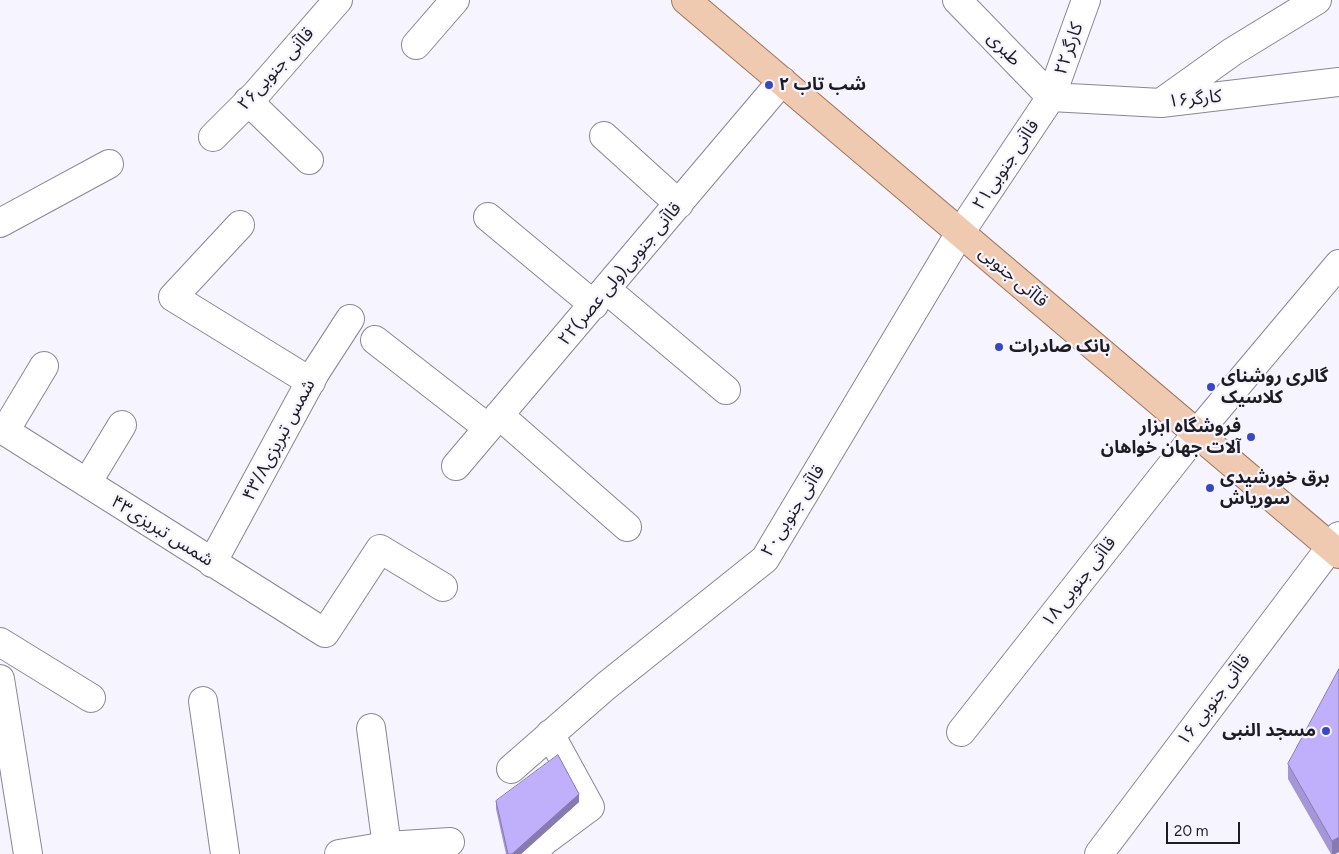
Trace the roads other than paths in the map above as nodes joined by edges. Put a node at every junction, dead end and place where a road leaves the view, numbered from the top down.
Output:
1 (338, 0) edge
2 (455, 0) edge
3 (686, 0) edge
4 (957, 0) edge
5 (1086, 0) edge
6 (1318, 0) edge
7 (416, 45) dead end
8 (782, 81) junction
9 (1339, 82) edge
10 (1052, 97) junction
11 (248, 102) junction
12 (1161, 103) junction
13 (604, 136) dead end
14 (213, 137) dead end
15 (308, 160) dead end
16 (109, 164) dead end
17 (679, 204) junction
18 (488, 217) dead end
19 (0, 222) edge
20 (240, 225) dead end
21 (960, 233) junction
22 (1339, 264) edge
23 (600, 298) junction
24 (350, 319) dead end
25 (375, 340) dead end
26 (44, 366) dead end
27 (311, 382) junction
28 (726, 390) dead end
29 (494, 422) junction
30 (122, 425) dead end
31 (3, 430) edge
32 (1197, 433) junction
33 (456, 466) dead end
34 (87, 484) junction
35 (627, 527) dead end
36 (1336, 545) edge
37 (212, 563) junction
38 (443, 587) dead end
39 (0, 642) edge
40 (0, 682) edge
41 (91, 698) dead end
42 (202, 702) dead end
43 (371, 728) dead end
44 (961, 732) dead end
45 (550, 734) junction
46 (511, 769) dead end
47 (450, 842) dead end
48 (388, 850) edge
49 (28, 854) edge
50 (225, 854) edge
51 (339, 854) edge
52 (533, 854) edge
53 (1099, 854) edge

1 - 11 street, ۲۶قاآنی جنوبی
2 - 7 street
3 - 8 main road, قاآنی جنوبی
4 - 10 street, طبری
5 - 10 street, ۲۲کارگر
6 - 12 street
8 - 17 street, ۲۲قاآنی جنوبی(ولی عصر)
8 - 21 main road, قاآنی جنوبی
9 - 12 street, کارگر۱۶
10 - 12 street, کارگر۱۶
10 - 21 street, قاآنی جنوبی۲۱
11 - 14 street, ۲۶قاآنی جنوبی
11 - 15 street
13 - 17 street
16 - 19 street
17 - 23 street, ۲۲قاآنی جنوبی(ولی عصر)
18 - 23 street
20 - 27 street
21 - 32 main road, قاآنی جنوبی
21 - 45 street, ۲۰قاآنی جنوبی
22 - 32 street, قاآنی جنوبی ۱۸
23 - 28 street
23 - 29 street, ۲۲قاآنی جنوبی(ولی عصر)
24 - 27 street, شمس تبریزی۴۳/۸
25 - 29 street
26 - 31 street
27 - 37 street, شمس تبریزی۴۳/۸
29 - 33 street, ۲۲قاآنی جنوبی(ولی عصر)
29 - 35 street
30 - 34 street
31 - 34 street, شمس تبریزی۴۳
32 - 36 main road, قاآنی جنوبی
32 - 44 street, قاآنی جنوبی ۱۸
34 - 37 street, شمس تبریزی۴۳
36 - 53 street, قاآنی جنوبی ۱۶
37 - 38 street, شمس تبریزی۴۳
39 - 41 street
40 - 49 street
42 - 50 street
43 - 48 street
45 - 46 street, ۲۰قاآنی جنوبی
45 - 52 street
47 - 48 street
48 - 51 street

